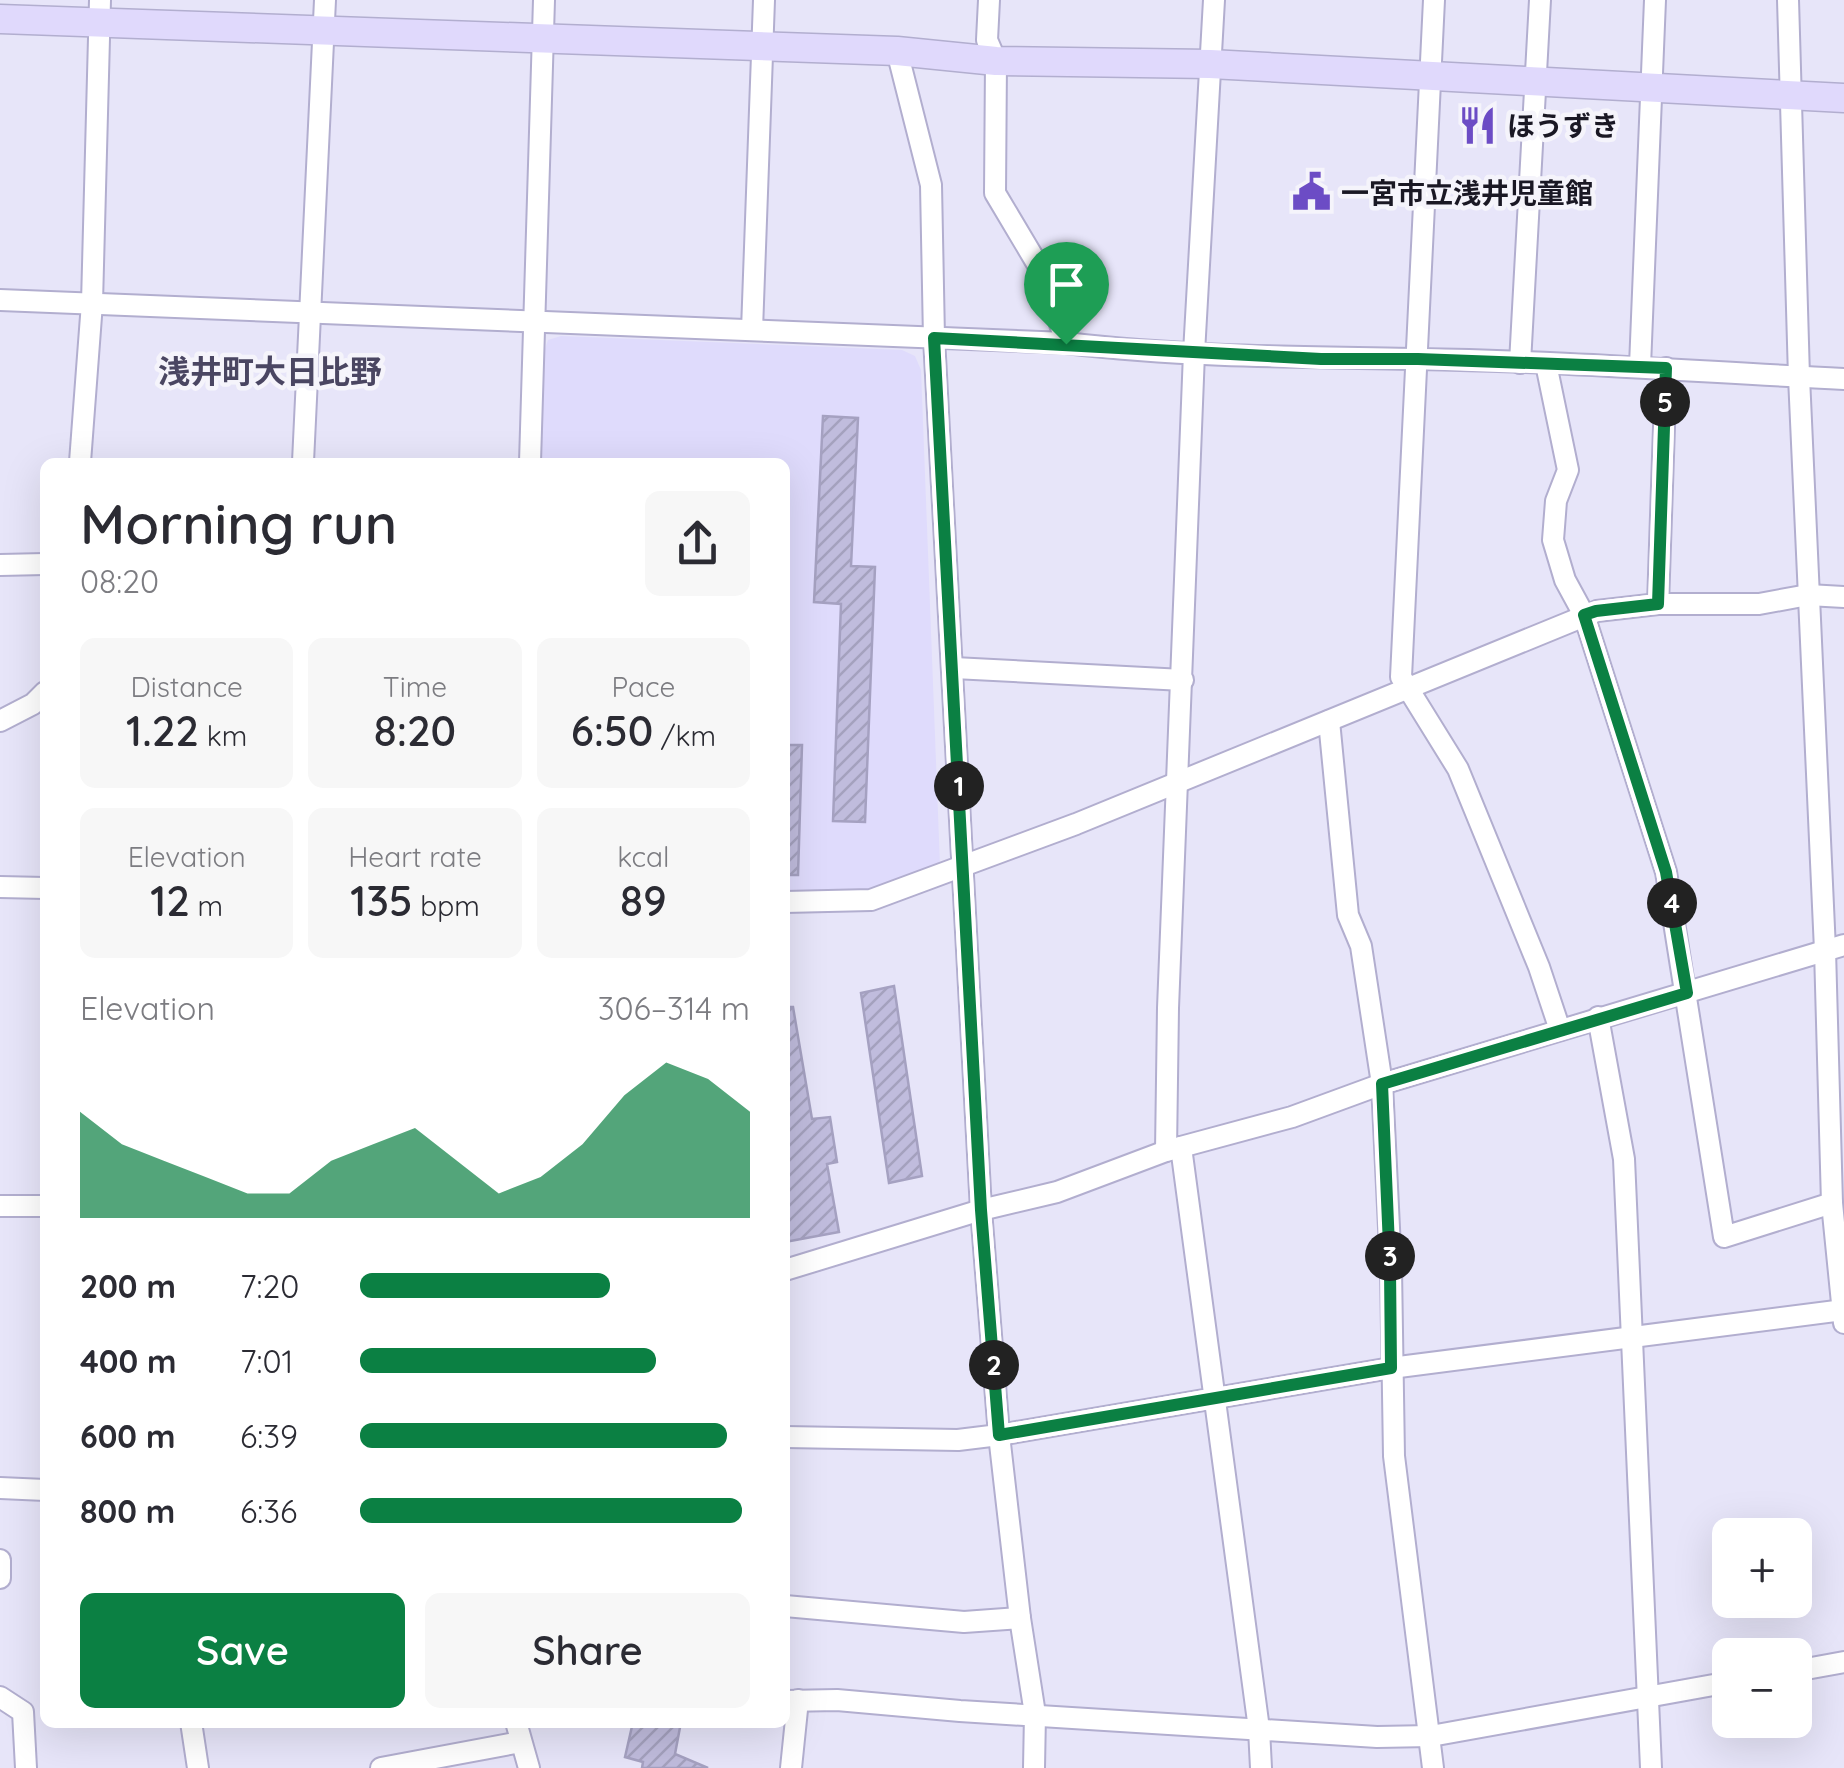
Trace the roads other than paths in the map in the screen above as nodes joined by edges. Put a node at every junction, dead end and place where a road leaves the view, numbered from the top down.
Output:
1 (325, 0) edge
2 (544, 0) edge
3 (764, 0) edge
4 (989, 0) edge
5 (1214, 0) edge
6 (1434, 0) edge
7 (1540, 0) edge
8 (1655, 0) edge
9 (1788, 0) edge
10 (99, 11) edge
11 (0, 18) edge
12 (324, 32) junction
13 (542, 39) junction
14 (763, 47) junction
15 (897, 52) junction
16 (996, 61) junction
17 (1210, 64) junction
18 (1430, 74) junction
19 (1535, 82) junction
20 (1652, 88) junction
21 (1791, 96) junction
22 (1844, 98) edge
23 (0, 300) edge
24 (92, 303) junction
25 (311, 313) junction
26 (533, 320) junction
27 (752, 330) junction
28 (934, 338) junction
29 (1066, 344) junction
30 (1194, 354) junction
31 (1418, 359) junction
32 (1520, 364) junction
33 (1546, 364) junction
34 (1640, 366) junction
35 (1666, 368) junction
36 (1799, 377) junction
37 (1844, 379) edge
38 (80, 458) edge
39 (303, 458) edge
40 (530, 458) edge
41 (0, 564) edge
42 (40, 564) edge
43 (1808, 595) junction
44 (1844, 596) edge
45 (1658, 604) junction
46 (1584, 615) junction
47 (954, 668) junction
48 (1182, 680) junction
49 (1409, 686) junction
50 (40, 697) edge
51 (0, 721) edge
52 (1329, 721) junction
53 (1178, 783) junction
54 (963, 865) junction
55 (0, 887) edge
56 (40, 888) edge
57 (790, 902) edge
58 (1834, 948) edge
59 (1687, 993) junction
60 (1598, 1017) junction
61 (1560, 1030) junction
62 (1382, 1084) junction
63 (1173, 1149) junction
64 (1832, 1203) junction
65 (0, 1206) edge
66 (40, 1206) edge
67 (981, 1210) junction
68 (790, 1268) edge
69 (1844, 1310) edge
70 (1844, 1324) edge
71 (1632, 1338) junction
72 (1391, 1368) junction
73 (1214, 1398) junction
74 (999, 1435) junction
75 (790, 1437) edge
76 (0, 1488) edge
77 (40, 1490) edge
78 (0, 1560) edge
79 (0, 1578) edge
80 (790, 1606) edge
81 (1020, 1618) junction
82 (1844, 1662) edge
83 (1812, 1668) edge
84 (1712, 1685) edge
85 (1648, 1696) junction
86 (0, 1697) edge
87 (792, 1700) edge
88 (1035, 1714) junction
89 (191, 1728) edge
90 (1260, 1728) junction
91 (519, 1732) edge
92 (1431, 1736) junction
93 (417, 1765) edge
94 (26, 1768) edge
95 (198, 1768) edge
96 (380, 1768) edge
97 (528, 1768) edge
98 (791, 1768) edge
99 (1034, 1768) edge
100 (1261, 1768) edge
101 (1433, 1768) edge
102 (1650, 1768) edge

1 - 12 street
2 - 13 street
3 - 14 street
4 - 16 street
5 - 17 street
6 - 18 street
7 - 19 street
8 - 20 street
9 - 21 street
10 - 11 street
10 - 12 street
10 - 24 street
12 - 13 street
12 - 25 street
13 - 14 street
13 - 26 street
14 - 15 street
14 - 27 street
15 - 16 street
15 - 28 street
16 - 17 street
16 - 29 street
17 - 18 street
17 - 30 street
18 - 19 street
18 - 31 street
19 - 20 street
19 - 32 street
20 - 21 street
20 - 34 street
21 - 22 street
21 - 36 street
23 - 24 street
24 - 25 street
24 - 38 street
25 - 26 street
25 - 39 street
26 - 27 street
26 - 40 street
27 - 28 street
28 - 29 street
28 - 47 street
29 - 30 street
30 - 31 street
30 - 48 street
31 - 32 street
31 - 49 street
32 - 33 street
33 - 34 street
33 - 46 street
34 - 35 street
35 - 36 street
35 - 45 street
36 - 37 street
36 - 43 street
41 - 42 street
43 - 44 street
43 - 45 street
43 - 58 street
45 - 46 street
46 - 49 street
46 - 59 street
47 - 48 street
47 - 54 street
48 - 53 street
49 - 52 street
49 - 61 street
50 - 51 street
52 - 53 street
52 - 62 street
53 - 54 street
53 - 63 street
54 - 57 street
54 - 67 street
55 - 56 street
58 - 59 street
58 - 64 street
59 - 60 street
59 - 64 street
60 - 61 street
60 - 71 street
61 - 62 street
62 - 63 street
62 - 72 street
63 - 67 street
63 - 73 street
64 - 69 street
65 - 66 street
67 - 68 street
67 - 74 street
69 - 70 street
69 - 71 street
71 - 72 street
71 - 85 street
72 - 73 street
72 - 92 street
73 - 74 street
73 - 90 street
74 - 75 street
74 - 81 street
76 - 77 street
78 - 79 street
80 - 81 street
81 - 88 street
82 - 83 street
84 - 85 street
85 - 92 street
85 - 102 street
86 - 94 street
87 - 88 street
87 - 98 street
88 - 90 street
88 - 99 street
89 - 95 street
90 - 92 street
90 - 100 street
91 - 93 street
91 - 97 street
92 - 101 street
93 - 96 street

